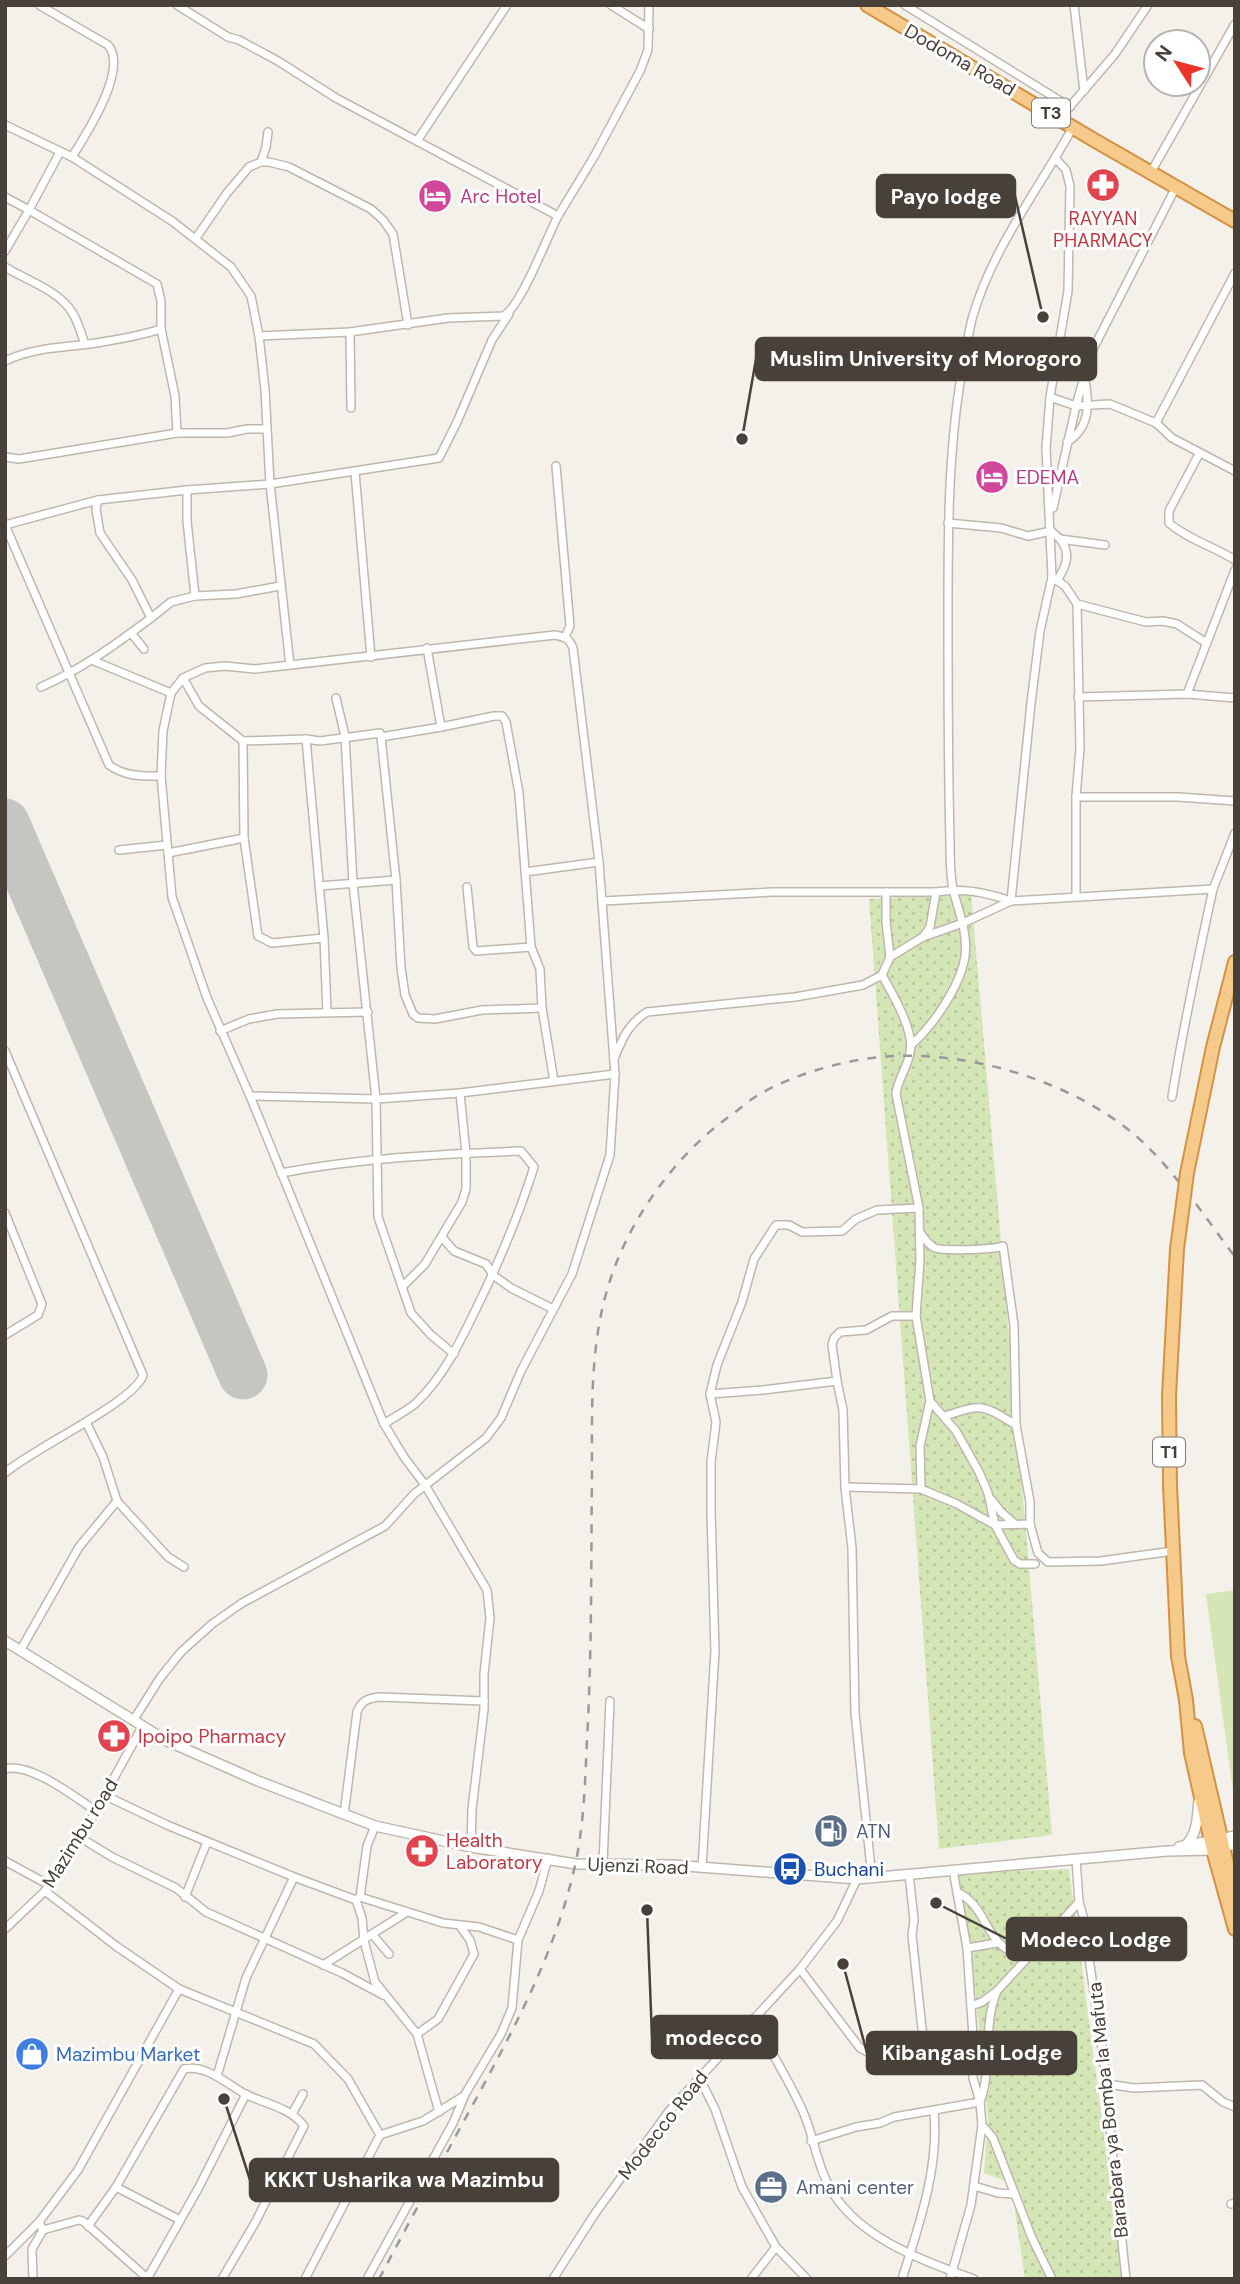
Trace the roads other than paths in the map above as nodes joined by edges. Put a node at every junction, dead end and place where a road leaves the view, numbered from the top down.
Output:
1 (177, 5) edge
2 (508, 5) edge
3 (611, 5) edge
4 (649, 5) edge
5 (867, 5) edge
6 (905, 5) edge
7 (1074, 5) edge
8 (1145, 6) edge
9 (44, 7) edge
10 (1235, 24) edge
11 (649, 29) junction
12 (1084, 91) junction
13 (1070, 107) junction
14 (1060, 118) junction
15 (5, 125) edge
16 (1073, 127) junction
17 (268, 132) dead end
18 (417, 141) junction
19 (60, 152) junction
20 (72, 158) junction
21 (1056, 159) junction
22 (261, 162) junction
23 (1151, 172) junction
24 (1176, 187) junction
25 (5, 197) edge
26 (29, 210) junction
27 (558, 216) junction
28 (1235, 220) edge
29 (196, 238) junction
30 (5, 251) edge
31 (5, 267) edge
32 (1235, 273) edge
33 (509, 314) junction
34 (408, 325) junction
35 (161, 328) junction
36 (350, 332) junction
37 (259, 336) junction
38 (85, 344) junction
39 (5, 361) edge
40 (1056, 363) junction
41 (1084, 375) junction
42 (1050, 397) junction
43 (1089, 405) junction
44 (1076, 406) junction
45 (351, 408) dead end
46 (1156, 424) junction
47 (267, 429) junction
48 (177, 433) junction
49 (1067, 442) junction
50 (1199, 454) junction
51 (5, 457) edge
52 (556, 466) dead end
53 (1235, 471) edge
54 (355, 472) junction
55 (270, 484) junction
56 (187, 490) junction
57 (98, 500) junction
58 (1050, 518) junction
59 (948, 523) junction
60 (5, 525) edge
61 (1051, 531) junction
62 (1060, 539) junction
63 (1104, 545) dead end
64 (1235, 559) edge
65 (1235, 570) edge
66 (1055, 579) junction
67 (280, 586) junction
68 (195, 596) junction
69 (1077, 604) junction
70 (150, 618) junction
71 (131, 633) junction
72 (565, 637) junction
73 (1205, 642) junction
74 (426, 648) junction
75 (144, 649) dead end
76 (371, 657) junction
77 (94, 661) junction
78 (290, 665) junction
79 (70, 674) junction
80 (183, 678) junction
81 (41, 687) dead end
82 (171, 693) junction
83 (1186, 694) junction
84 (336, 698) dead end
85 (1078, 698) junction
86 (1235, 698) edge
87 (441, 727) junction
88 (345, 736) junction
89 (381, 737) junction
90 (306, 739) junction
91 (243, 741) junction
92 (161, 776) junction
93 (1076, 797) junction
94 (1235, 801) edge
95 (1235, 833) edge
96 (244, 838) junction
97 (119, 849) dead end
98 (167, 849) junction
99 (599, 862) junction
100 (525, 873) junction
101 (396, 880) junction
102 (353, 883) junction
103 (319, 886) junction
104 (467, 887) dead end
105 (1213, 889) junction
106 (953, 890) junction
107 (886, 892) junction
108 (936, 892) junction
109 (1076, 896) junction
110 (603, 901) junction
111 (1011, 901) junction
112 (963, 923) junction
113 (923, 937) junction
114 (324, 938) junction
115 (531, 947) junction
116 (890, 957) junction
117 (1235, 962) edge
118 (882, 975) junction
119 (542, 1008) junction
120 (327, 1012) junction
121 (368, 1012) junction
122 (220, 1031) junction
123 (911, 1045) junction
124 (5, 1051) edge
125 (614, 1060) junction
126 (615, 1074) junction
127 (554, 1081) junction
128 (460, 1093) junction
129 (250, 1096) junction
130 (1172, 1097) dead end
131 (376, 1099) junction
132 (466, 1153) junction
133 (377, 1160) junction
134 (281, 1173) junction
135 (919, 1208) junction
136 (5, 1213) edge
137 (920, 1232) junction
138 (442, 1237) junction
139 (936, 1248) junction
140 (501, 1254) junction
141 (479, 1260) junction
142 (920, 1260) junction
143 (493, 1275) junction
144 (402, 1287) junction
145 (553, 1309) junction
146 (916, 1316) junction
147 (5, 1335) edge
148 (454, 1354) junction
149 (837, 1381) junction
150 (710, 1394) junction
151 (930, 1401) junction
152 (945, 1416) junction
153 (86, 1422) junction
154 (384, 1424) junction
155 (1016, 1425) junction
156 (5, 1459) edge
157 (8, 1470) edge
158 (425, 1485) junction
159 (845, 1487) junction
160 (922, 1489) junction
161 (988, 1495) junction
162 (117, 1501) junction
163 (1015, 1524) junction
164 (1030, 1524) junction
165 (995, 1525) junction
166 (1173, 1551) junction
167 (1035, 1564) dead end
168 (184, 1567) dead end
169 (5, 1640) edge
170 (20, 1651) junction
171 (1186, 1700) junction
172 (484, 1701) junction
173 (610, 1701) dead end
174 (133, 1721) junction
175 (142, 1727) junction
176 (5, 1769) edge
177 (1200, 1795) junction
178 (106, 1796) junction
179 (96, 1811) junction
180 (344, 1815) junction
181 (375, 1826) junction
182 (1235, 1836) edge
183 (81, 1838) junction
184 (207, 1842) junction
185 (1220, 1844) edge
186 (1186, 1845) junction
187 (471, 1847) junction
188 (1167, 1851) junction
189 (548, 1858) junction
190 (1076, 1859) junction
191 (5, 1861) edge
192 (603, 1863) junction
193 (1235, 1864) edge
194 (702, 1868) junction
195 (953, 1870) junction
196 (909, 1874) junction
197 (294, 1877) junction
198 (872, 1878) junction
199 (857, 1879) junction
200 (1231, 1884) junction
201 (47, 1888) junction
202 (957, 1892) junction
203 (185, 1897) junction
204 (358, 1898) junction
205 (1235, 1898) edge
206 (1079, 1902) junction
207 (407, 1912) junction
208 (460, 1926) junction
209 (1235, 1928) edge
210 (5, 1929) edge
211 (372, 1934) junction
212 (265, 1938) junction
213 (518, 1940) junction
214 (364, 1941) junction
215 (998, 1943) junction
216 (967, 1948) junction
217 (389, 1954) dead end
218 (1032, 1956) junction
219 (323, 1965) junction
220 (800, 1969) junction
221 (179, 1989) junction
222 (997, 1991) junction
223 (389, 1999) junction
224 (971, 2006) junction
225 (237, 2011) junction
226 (752, 2020) junction
227 (416, 2035) junction
228 (973, 2036) junction
229 (961, 2045) junction
230 (924, 2047) junction
231 (973, 2053) junction
232 (217, 2076) junction
233 (699, 2077) junction
234 (1107, 2084) junction
235 (246, 2094) junction
236 (303, 2094) dead end
237 (464, 2096) junction
238 (980, 2102) junction
239 (1235, 2107) edge
240 (439, 2112) junction
241 (933, 2112) junction
242 (292, 2114) junction
243 (982, 2125) junction
244 (380, 2135) junction
245 (811, 2141) junction
246 (974, 2186) junction
247 (116, 2187) junction
248 (1014, 2194) junction
249 (180, 2220) junction
250 (39, 2222) junction
251 (88, 2226) junction
252 (43, 2230) junction
253 (26, 2235) junction
254 (15, 2247) junction
255 (776, 2247) junction
256 (32, 2249) junction
257 (910, 2255) junction
258 (5, 2256) edge
259 (951, 2275) edge
260 (147, 2278) edge
261 (33, 2279) edge
262 (222, 2279) edge
263 (305, 2279) edge
264 (367, 2279) edge
265 (554, 2279) edge
266 (751, 2279) edge
267 (807, 2279) edge
268 (902, 2279) edge
269 (974, 2279) edge
270 (1052, 2279) edge
271 (1126, 2279) edge

1 - 18 street
2 - 18 street
3 - 11 street
4 - 11 street
5 - 14 highway, Dodoma Road / T3
6 - 13 street
7 - 12 street
8 - 12 street
9 - 20 street
10 - 23 street
11 - 27 street
12 - 13 street
13 - 14 street
14 - 16 highway, Dodoma Road / T3
15 - 19 street
16 - 21 street
16 - 23 highway, Dodoma Road / T3
17 - 22 street
18 - 27 street
19 - 20 street
19 - 26 street
20 - 29 street
21 - 40 street
21 - 59 street
22 - 29 street
22 - 34 street
23 - 24 highway, Dodoma Road / T3
24 - 28 highway, Dodoma Road / T3
24 - 41 street
25 - 26 street
26 - 30 street
26 - 35 street
27 - 33 street
29 - 37 street
31 - 38 street
32 - 46 street
33 - 34 street
33 - 54 street
34 - 36 street
35 - 38 street
35 - 48 street
36 - 37 street
36 - 45 street
37 - 47 street
38 - 39 street
40 - 41 street
40 - 42 street
41 - 43 street
41 - 44 street
42 - 44 street
42 - 58 street
43 - 44 street
43 - 46 street
43 - 49 street
44 - 49 street
46 - 50 street
47 - 48 street
47 - 55 street
48 - 51 street
49 - 58 street
50 - 53 street
50 - 64 street
52 - 72 street
54 - 55 street
54 - 76 street
55 - 56 street
55 - 67 street
56 - 57 street
56 - 68 street
57 - 60 street
57 - 70 street
58 - 61 street
59 - 61 street
59 - 106 street
60 - 79 street
61 - 62 street
61 - 66 street
62 - 63 street
62 - 66 street
65 - 73 street
66 - 69 street
66 - 111 street
67 - 68 street
67 - 78 street
68 - 70 street
69 - 73 street
69 - 85 street
70 - 71 street
71 - 75 street
71 - 77 street
72 - 74 street
72 - 99 street
73 - 83 street
74 - 76 street
74 - 87 street
76 - 78 street
77 - 79 street
77 - 82 street
78 - 80 street
79 - 81 street
79 - 92 street
80 - 82 street
80 - 91 street
82 - 92 street
83 - 85 street
83 - 86 street
84 - 88 street
85 - 93 street
87 - 89 street
87 - 100 street
88 - 89 street
88 - 90 street
88 - 102 street
89 - 101 street
90 - 91 street
90 - 103 street
91 - 96 street
92 - 98 street
93 - 94 street
93 - 109 street
95 - 105 street
96 - 98 street
96 - 114 street
97 - 98 street
98 - 122 street
99 - 100 street
99 - 110 street
100 - 115 street
101 - 102 street
101 - 119 street
102 - 103 street
102 - 121 street
103 - 114 street
104 - 115 street
105 - 109 street
105 - 130 street
106 - 108 street
106 - 111 street
106 - 112 street
107 - 108 street
107 - 110 street
107 - 116 street
108 - 113 street
109 - 111 street
110 - 125 street
111 - 112 street
112 - 113 street
112 - 123 street
113 - 116 street
114 - 120 street
115 - 119 street
116 - 118 street
117 - 166 highway, T1, bridge
118 - 123 street
118 - 125 street
119 - 127 street
120 - 121 street
120 - 122 street
121 - 131 street
122 - 129 street
123 - 135 street
124 - 153 street
125 - 126 street
126 - 127 street
126 - 145 street
127 - 128 street
128 - 131 street
128 - 132 street
129 - 131 street
129 - 134 street
131 - 133 street
132 - 133 street
132 - 138 street
132 - 140 street
133 - 134 street
133 - 144 street
134 - 154 street
135 - 137 street
135 - 150 street
136 - 147 street
137 - 139 street
137 - 142 street
138 - 141 street
138 - 144 street
139 - 142 street
139 - 155 street
140 - 141 street
140 - 143 street
141 - 143 street
142 - 146 street
143 - 145 street
143 - 148 street
144 - 148 street
145 - 158 street
146 - 149 street
146 - 151 street
148 - 154 street
149 - 150 street
149 - 159 street
150 - 194 street
151 - 152 street
151 - 160 street
152 - 155 street
152 - 161 street
153 - 157 street
153 - 162 street
154 - 158 street
155 - 164 street
156 - 157 street
158 - 172 street
158 - 174 street
159 - 160 street
159 - 198 street
160 - 165 street
161 - 163 street
161 - 165 street
162 - 168 street
162 - 170 street
163 - 164 street
163 - 165 street
164 - 166 street
165 - 167 street
166 - 171 highway, T1
169 - 170 street, Ujenzi Road
170 - 174 street, Ujenzi Road
171 - 177 highway, T1
171 - 185 highway, T1
172 - 180 street
172 - 187 street
173 - 192 street
174 - 175 street, Ujenzi Road
175 - 178 street, Mazimbu road
175 - 180 street, Ujenzi Road
176 - 179 street
177 - 185 highway, T1
177 - 186 street
178 - 179 street, Mazimbu road
178 - 184 street
179 - 183 street, Mazimbu road
180 - 181 street, Ujenzi Road
181 - 187 street, Ujenzi Road
181 - 204 street
182 - 185 street, Ujenzi Road
183 - 201 street, Mazimbu road
183 - 203 street
184 - 197 street
184 - 203 street
185 - 186 street, Ujenzi Road
185 - 188 street, Ujenzi Road
185 - 200 highway, T1
185 - 209 highway, T1
186 - 188 street, Ujenzi Road
187 - 189 street, Ujenzi Road
188 - 190 street, Ujenzi Road
189 - 192 street, Ujenzi Road
189 - 213 street
190 - 195 street, Ujenzi Road
190 - 206 street, Barabara ya Bomba la Mafuta
191 - 201 street
192 - 194 street, Ujenzi Road
193 - 200 street
194 - 199 street, Ujenzi Road
195 - 196 street, Ujenzi Road
195 - 202 street
196 - 198 street, Ujenzi Road
196 - 230 street
197 - 204 street
197 - 212 street
198 - 199 street, Ujenzi Road
199 - 220 street, Modecco Road
200 - 205 highway, T1
201 - 210 street, Mazimbu road
201 - 221 street
202 - 215 street
202 - 216 street
203 - 212 street
204 - 207 street
204 - 214 street
206 - 218 street
206 - 234 street, Barabara ya Bomba la Mafuta
207 - 208 street
207 - 211 street
208 - 213 street
208 - 227 street
211 - 214 street
211 - 217 street
212 - 219 street
212 - 225 street
213 - 237 street
214 - 219 street
214 - 223 street
215 - 216 street
215 - 218 street
216 - 224 street
218 - 222 street
219 - 223 street
220 - 226 street, Modecco Road
220 - 230 street
221 - 225 street
221 - 250 street
222 - 224 street
222 - 238 street
223 - 227 street
224 - 228 street
225 - 232 street
225 - 244 street
226 - 233 street, Modecco Road
226 - 245 street
227 - 240 street
228 - 229 street
228 - 231 street
229 - 230 street
229 - 231 street
231 - 238 street
232 - 235 street
232 - 247 street
233 - 255 street
233 - 265 street, Modecco Road
234 - 239 street
234 - 271 street, Barabara ya Bomba la Mafuta
235 - 242 street
235 - 249 street
236 - 242 street
237 - 240 street
237 - 264 street
238 - 241 street
238 - 243 street
240 - 244 street
241 - 245 street
241 - 257 street
242 - 262 street
243 - 246 street
243 - 248 street
244 - 263 street
245 - 257 street
246 - 248 street
246 - 259 street
247 - 249 street
247 - 251 street
248 - 270 street
249 - 260 street
250 - 252 street
250 - 253 street
251 - 252 street
251 - 260 street
252 - 256 street
253 - 254 street
253 - 256 street
254 - 256 street
254 - 258 street
255 - 266 street
255 - 267 street
256 - 261 street
257 - 259 street
257 - 268 street
259 - 269 street

